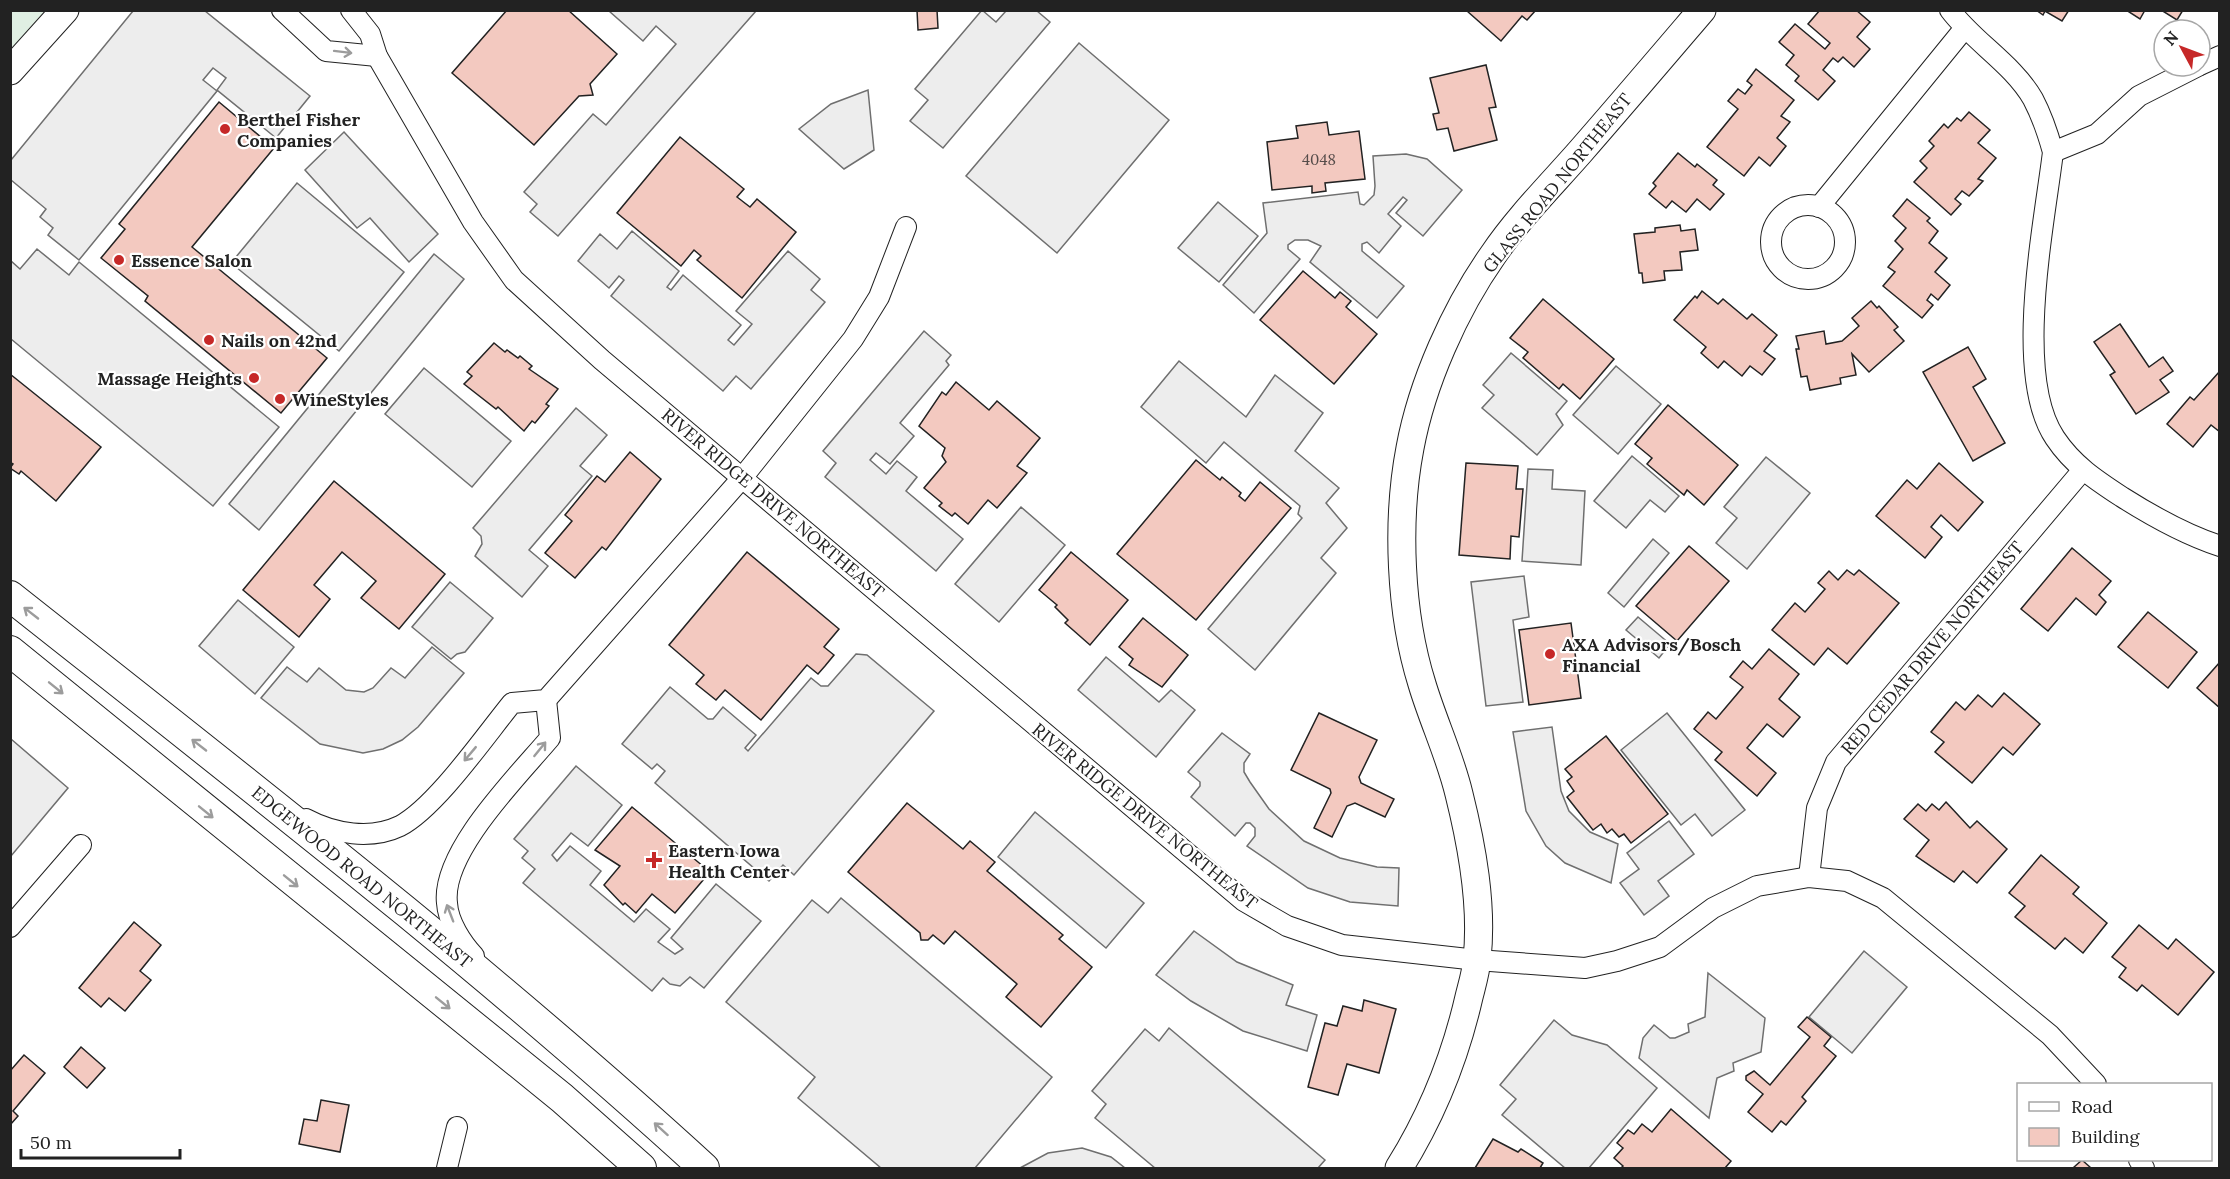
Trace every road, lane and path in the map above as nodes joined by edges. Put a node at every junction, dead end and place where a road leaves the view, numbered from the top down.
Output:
1 (65, 10) edge
2 (282, 10) edge
3 (351, 10) edge
4 (1702, 10) edge
5 (1950, 10) edge
6 (1964, 29) junction
7 (377, 57) junction
8 (10, 71) edge
9 (2175, 78) edge
10 (2052, 152) junction
11 (1819, 207) dead end
12 (906, 227) dead end
13 (2082, 471) junction
14 (742, 478) junction
15 (2220, 546) edge
16 (10, 596) edge
17 (10, 651) edge
18 (546, 700) junction
19 (261, 794) junction
20 (81, 845) dead end
21 (1809, 877) junction
22 (10, 927) edge
23 (1478, 960) junction
24 (522, 1009) junction
25 (2095, 1083) edge
26 (457, 1127) dead end
27 (447, 1168) edge
28 (641, 1168) edge
29 (704, 1168) edge
30 (1399, 1168) edge

1 - 8 street
2 -> 7 street
3 - 7 street, RIVER RIDGE DRIVE NORTHEAST
4 - 23 street, GLASS ROAD NORTHEAST
5 - 6 street
6 - 10 street
6 - 11 street
7 - 14 street, RIVER RIDGE DRIVE NORTHEAST
9 - 10 street
10 - 13 street
12 - 14 street
13 - 15 street
13 - 21 street, RED CEDAR DRIVE NORTHEAST
14 - 18 street
14 - 23 street, RIVER RIDGE DRIVE NORTHEAST
19 -> 16 main road, EDGEWOOD ROAD NORTHEAST
17 -> 28 main road
18 -> 19 street
24 -> 18 street
19 - 24 main road, EDGEWOOD ROAD NORTHEAST
20 - 22 street
21 - 23 street, RIVER RIDGE DRIVE NORTHEAST
21 - 25 street, RIVER RIDGE DRIVE NORTHEAST
23 - 30 street, GLASS ROAD NORTHEAST
29 -> 24 main road, EDGEWOOD ROAD NORTHEAST
26 - 27 street

